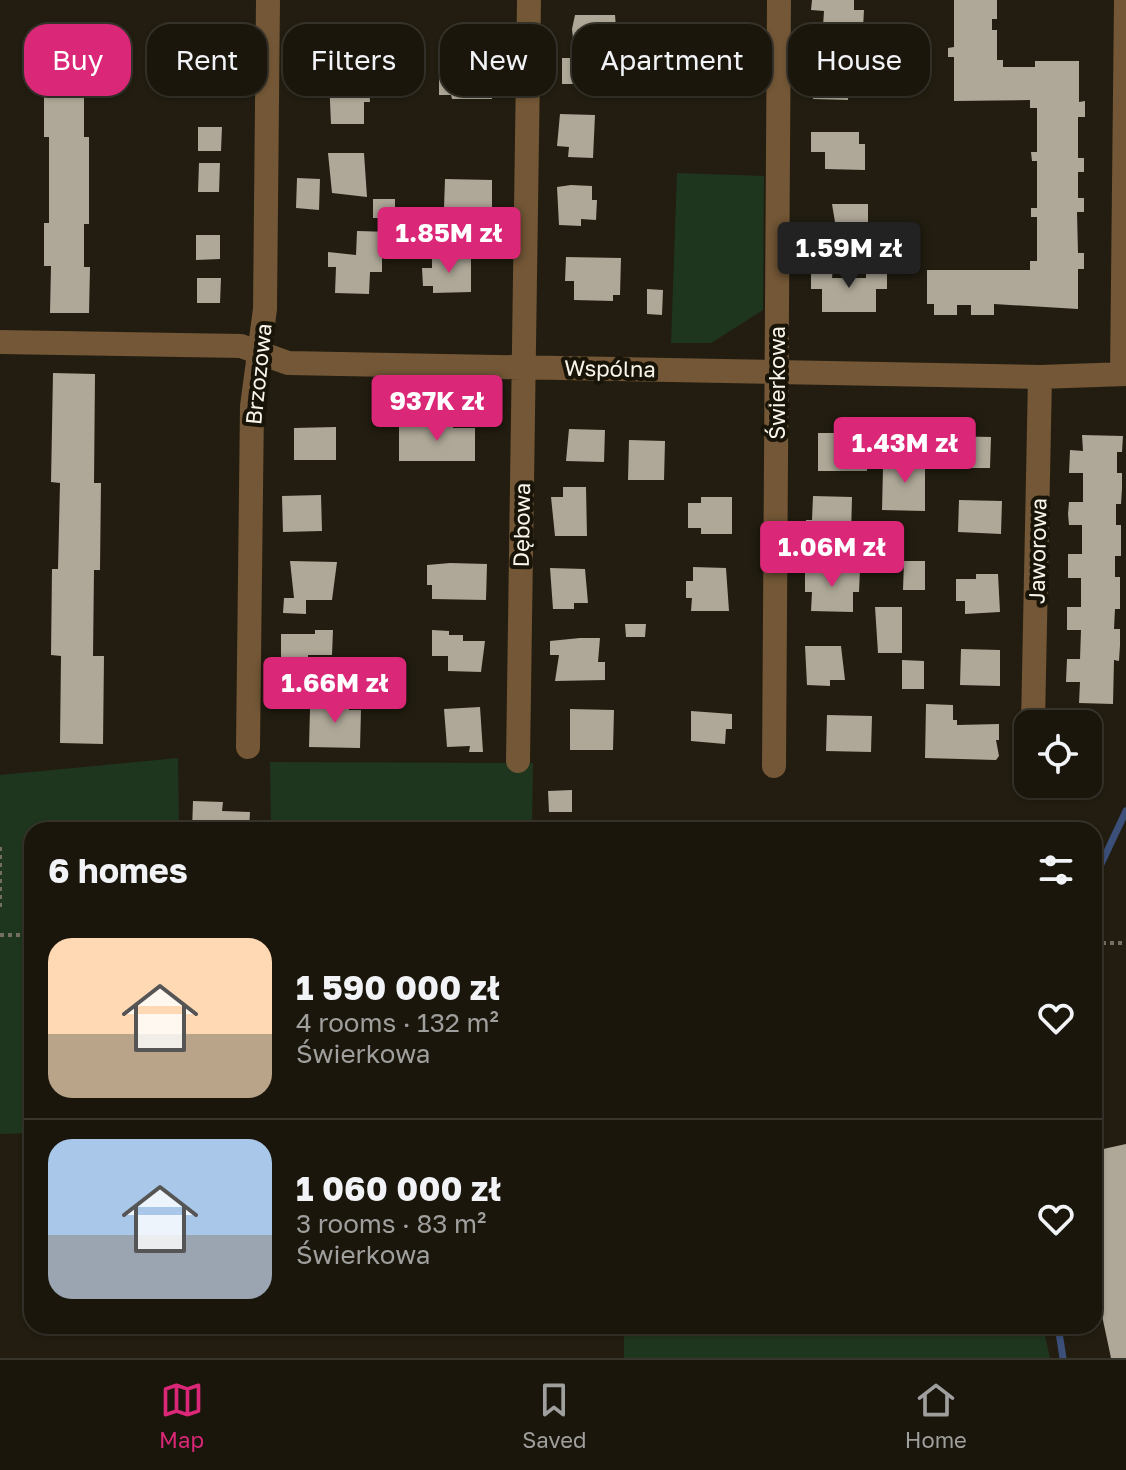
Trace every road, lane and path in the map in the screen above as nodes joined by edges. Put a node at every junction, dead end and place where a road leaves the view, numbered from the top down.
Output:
1 (268, 0) edge
2 (529, 0) edge
3 (779, 0) edge
4 (1126, 0) edge
5 (0, 342) edge
6 (260, 352) junction
7 (523, 367) junction
8 (776, 371) junction
9 (1124, 374) edge
10 (1040, 377) junction
11 (1033, 710) edge
12 (248, 747) dead end
13 (518, 761) dead end
14 (774, 766) dead end
15 (0, 847) edge
16 (0, 910) edge
17 (0, 935) edge
18 (24, 935) edge
19 (1102, 943) edge
20 (1126, 943) edge

1 - 6 street, Brzozowa
2 - 7 street, Dębowa
3 - 8 street, Świerkowa
4 - 9 street
5 - 6 street, Wspólna
6 - 7 street, Wspólna
6 - 12 street, Brzozowa
7 - 8 street, Wspólna
7 - 13 street, Dębowa
8 - 10 street, Wspólna
8 - 14 street, Świerkowa
9 - 10 street, Wspólna
10 - 11 street, Jaworowa
15 - 16 path
17 - 18 path
19 - 20 path

